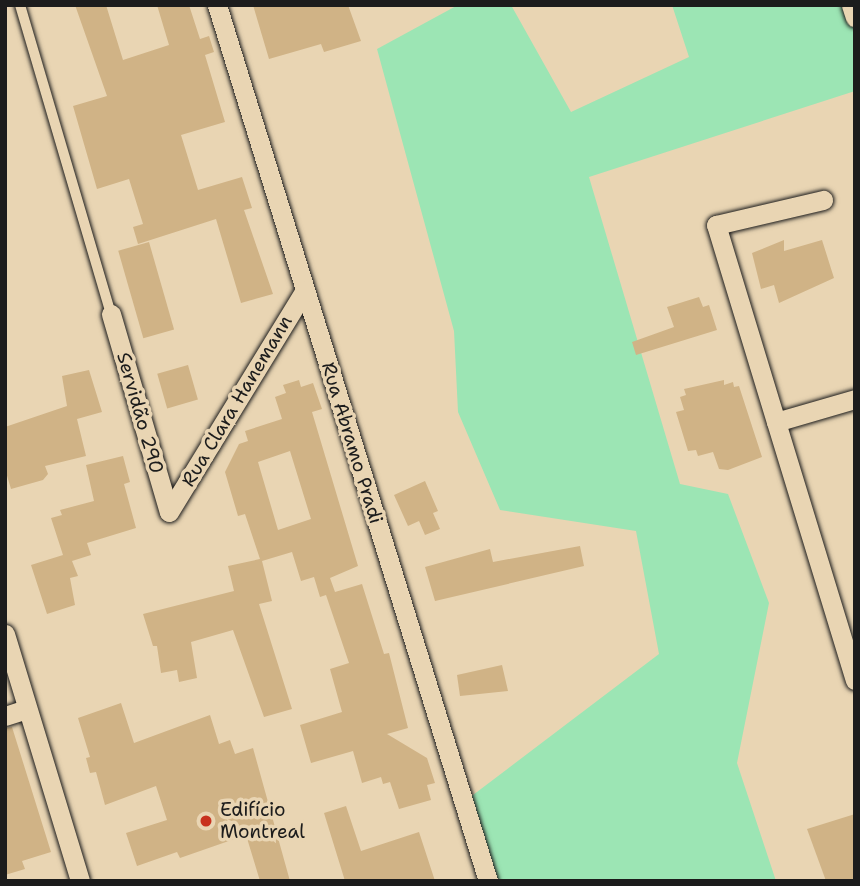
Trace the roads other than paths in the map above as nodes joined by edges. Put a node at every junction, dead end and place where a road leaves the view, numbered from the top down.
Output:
1 (20, 5) edge
2 (217, 5) edge
3 (851, 5) edge
4 (855, 17) edge
5 (823, 201) dead end
6 (305, 290) junction
7 (111, 314) joint
8 (855, 399) edge
9 (776, 422) junction
10 (169, 512) joint
11 (5, 634) edge
12 (855, 680) edge
13 (27, 709) junction
14 (5, 716) edge
15 (80, 881) edge
16 (488, 881) edge

1 - 7 lane
2 - 6 street, Rua Abramo Pradi
3 - 4 street
5 - 9 street
6 - 10 street, Rua Clara Hanemann
6 - 16 street, Rua Abramo Pradi
7 - 10 street, Servidão 290
8 - 9 street
9 - 12 street
11 - 13 street
13 - 14 street
13 - 15 street

